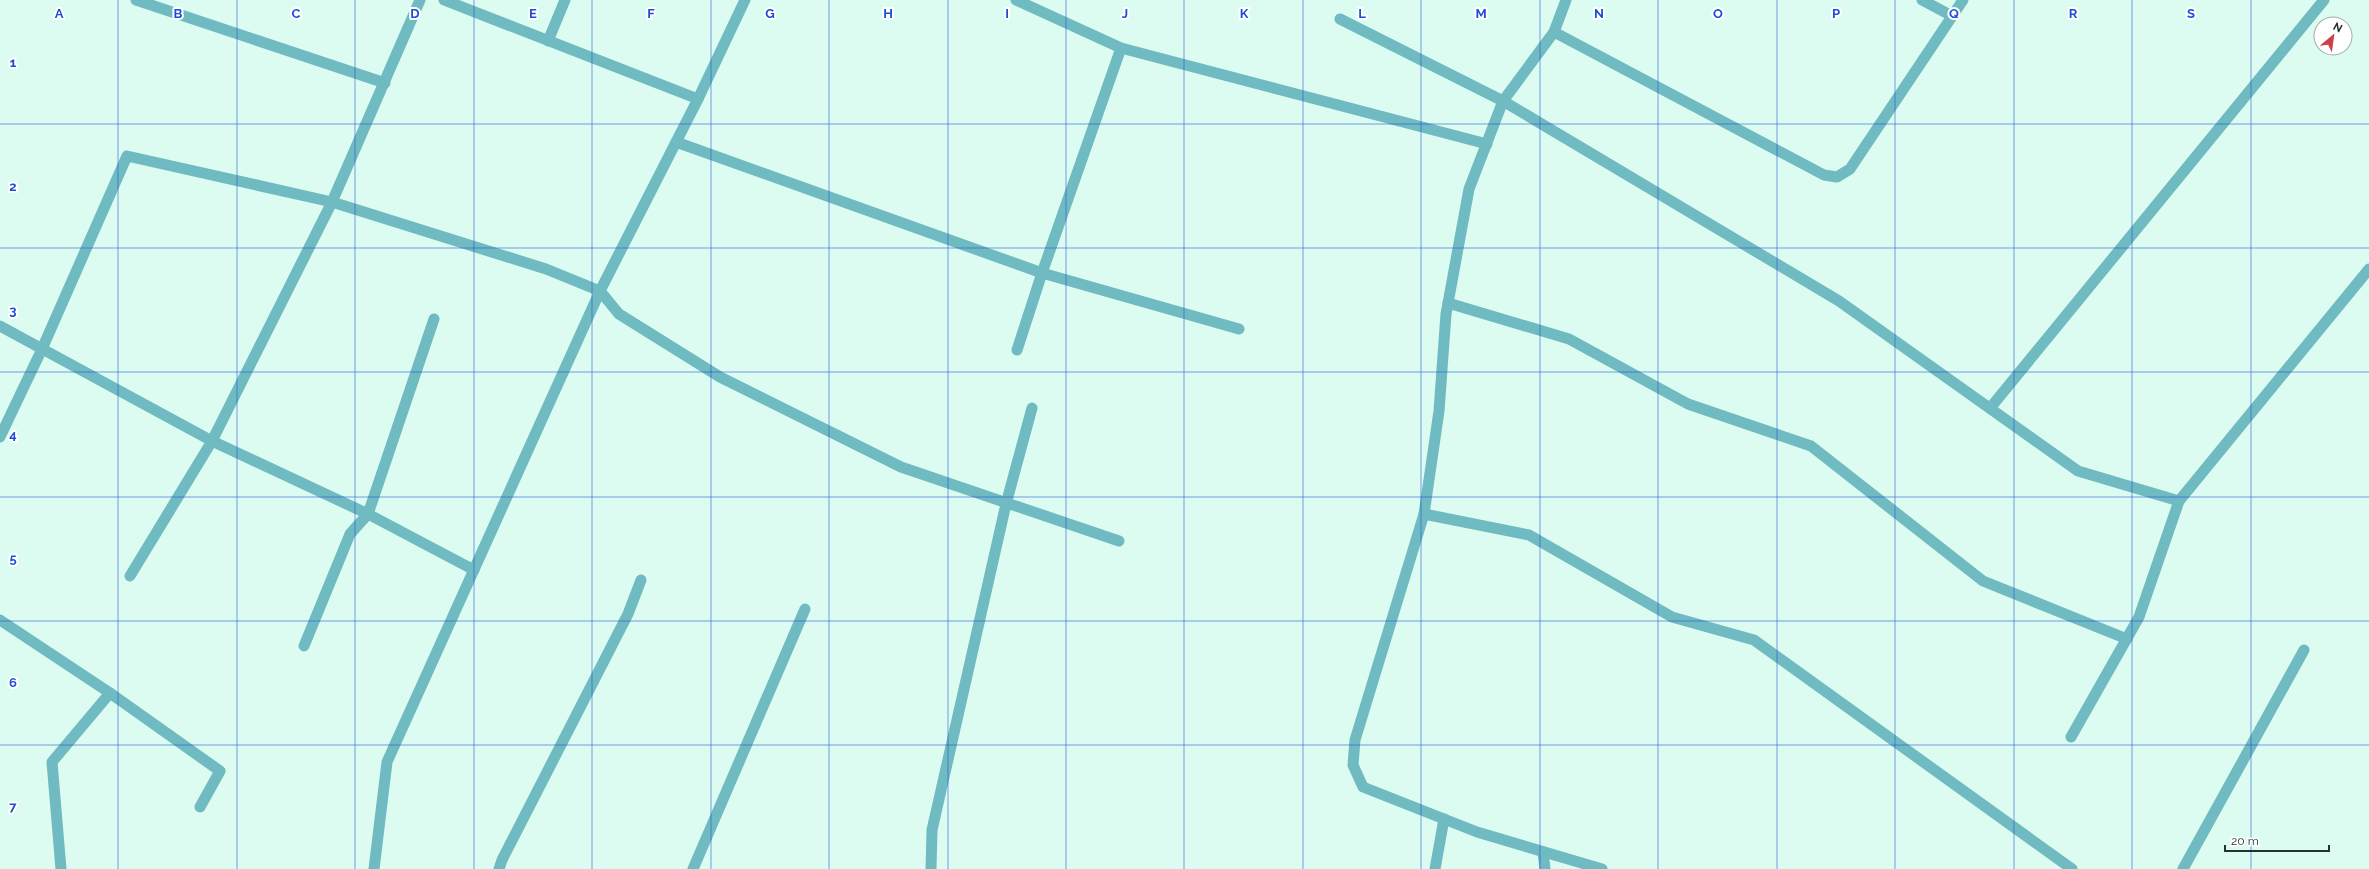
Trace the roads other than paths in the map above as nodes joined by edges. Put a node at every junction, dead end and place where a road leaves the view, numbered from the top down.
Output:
1 (136, 0) edge
2 (420, 0) edge
3 (444, 0) edge
4 (565, 0) edge
5 (745, 0) edge
6 (1016, 0) edge
7 (1566, 0) edge
8 (1922, 0) edge
9 (1963, 0) edge
10 (2324, 0) edge
11 (1952, 16) junction
12 (1340, 19) dead end
13 (1554, 32) junction
14 (548, 41) junction
15 (1121, 48) junction
16 (385, 83) junction
17 (698, 99) junction
18 (1503, 101) junction
19 (676, 142) junction
20 (1487, 144) junction
21 (332, 202) junction
22 (2369, 269) edge
23 (1042, 273) junction
24 (600, 291) junction
25 (1448, 302) junction
26 (434, 319) dead end
27 (0, 326) edge
28 (1240, 329) dead end
29 (42, 349) junction
30 (1017, 350) dead end
31 (1990, 407) junction
32 (1032, 408) dead end
33 (0, 437) edge
34 (212, 441) junction
35 (2179, 501) junction
36 (1006, 504) junction
37 (368, 514) junction
38 (1424, 514) junction
39 (1119, 541) dead end
40 (474, 570) junction
41 (130, 576) dead end
42 (641, 580) dead end
43 (805, 609) dead end
44 (0, 620) edge
45 (2127, 639) junction
46 (304, 646) dead end
47 (2304, 650) dead end
48 (110, 693) junction
49 (2071, 737) dead end
50 (200, 807) dead end
51 (1444, 818) junction
52 (1543, 852) junction
53 (61, 869) edge
54 (374, 869) edge
55 (500, 869) edge
56 (693, 869) edge
57 (932, 869) edge
58 (1434, 869) edge
59 (1545, 869) edge
60 (1602, 869) edge
61 (2072, 869) edge
62 (2182, 869) edge

1 - 16 street
2 - 16 street
3 - 14 street
4 - 14 street
5 - 17 street
6 - 15 street
7 - 13 street
8 - 11 street
9 - 11 street
10 - 31 street
11 - 13 street
12 - 18 street
13 - 18 street
14 - 17 street
15 - 20 street
15 - 23 street
16 - 21 street
17 - 19 street
18 - 20 street
18 - 31 street
19 - 23 street
19 - 24 street
20 - 25 street
21 - 24 street
21 - 29 street
21 - 34 street
22 - 35 street
23 - 28 street
23 - 30 street
24 - 36 street
24 - 40 street
25 - 38 street
25 - 45 street
26 - 37 street
27 - 29 street
29 - 33 street
29 - 34 street
31 - 35 street
32 - 36 street
34 - 37 street
34 - 41 street
35 - 45 street
36 - 39 street
36 - 57 street
37 - 40 street
37 - 46 street
38 - 51 street
38 - 61 street
40 - 54 street
42 - 55 street
43 - 56 street
44 - 48 street
45 - 49 street
47 - 62 street
48 - 50 street
48 - 53 street
51 - 52 street
51 - 58 street
52 - 59 street
52 - 60 street

